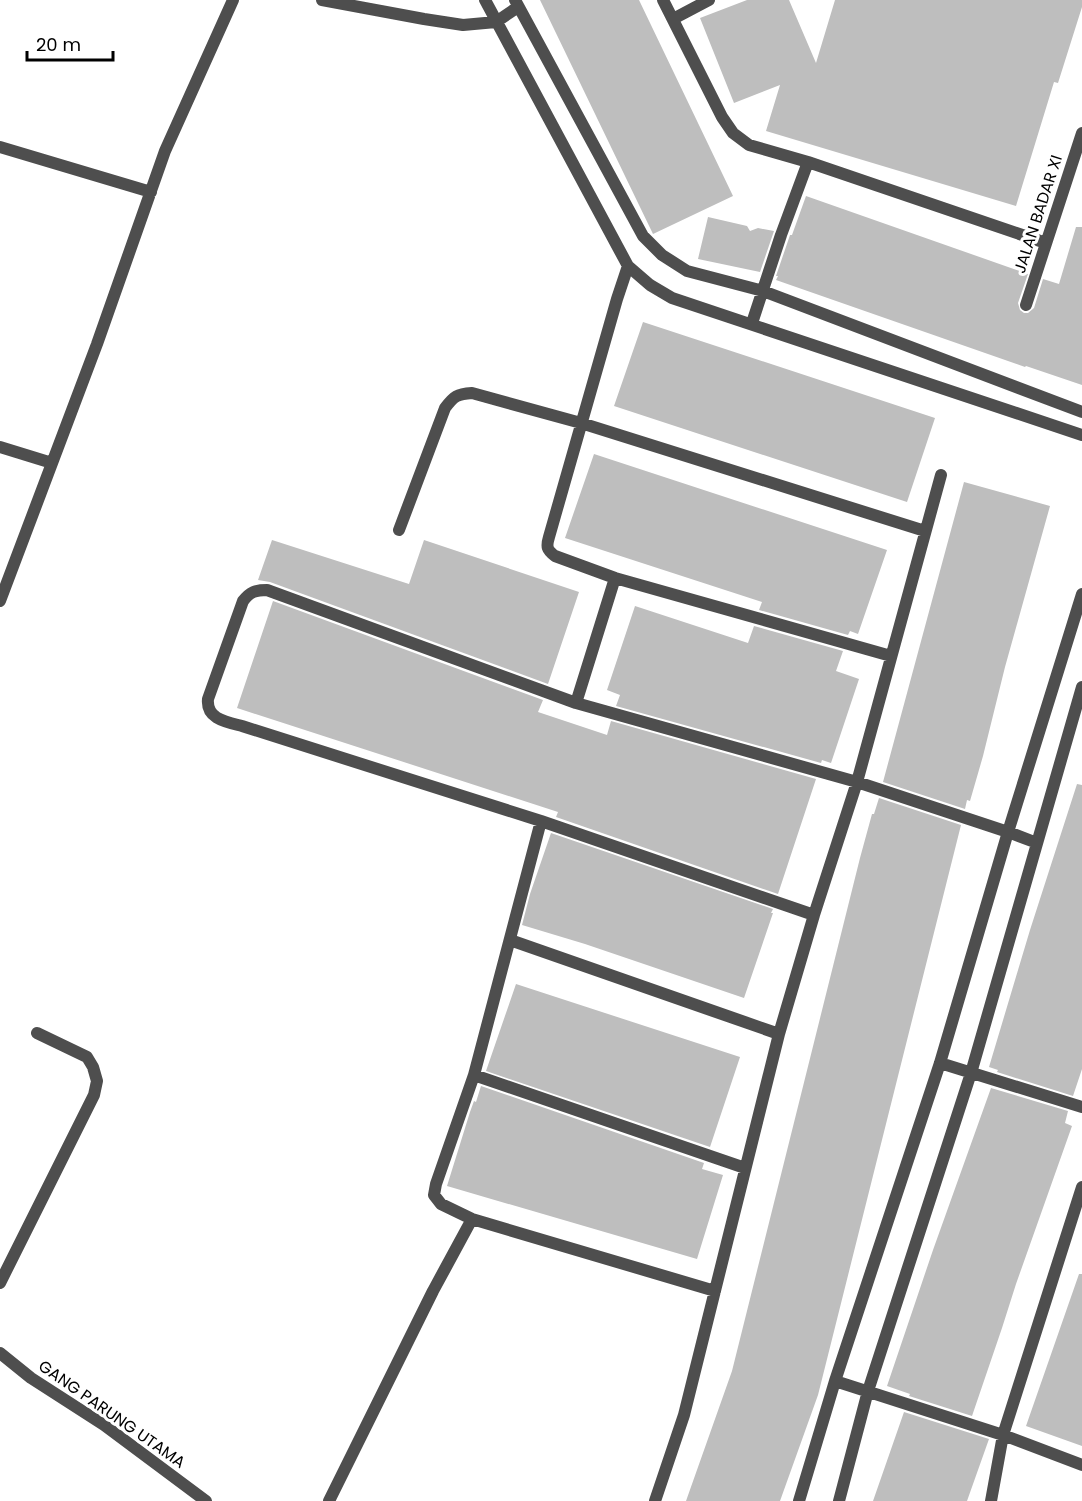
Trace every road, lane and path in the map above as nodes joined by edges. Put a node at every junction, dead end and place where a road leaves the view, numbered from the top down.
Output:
1 (233, 0) edge
2 (484, 0) edge
3 (663, 0) edge
4 (709, 0) edge
5 (331, 1) edge
6 (517, 4) edge
7 (673, 19) junction
8 (496, 22) junction
9 (1082, 133) edge
10 (0, 147) edge
11 (808, 162) junction
12 (151, 192) junction
13 (1047, 243) junction
14 (628, 266) junction
15 (763, 291) junction
16 (1026, 305) dead end
17 (752, 323) junction
18 (1082, 412) edge
19 (581, 423) junction
20 (1082, 435) edge
21 (0, 447) edge
22 (52, 464) junction
23 (941, 475) dead end
24 (399, 530) dead end
25 (925, 531) junction
26 (615, 578) junction
27 (1082, 594) edge
28 (0, 602) edge
29 (891, 656) junction
30 (1081, 692) edge
31 (576, 703) junction
32 (857, 782) junction
33 (541, 821) junction
34 (1008, 832) junction
35 (1037, 843) junction
36 (814, 915) junction
37 (510, 940) junction
38 (37, 1033) dead end
39 (779, 1034) junction
40 (940, 1063) junction
41 (970, 1073) junction
42 (474, 1075) junction
43 (1082, 1107) edge
44 (745, 1168) junction
45 (1082, 1187) edge
46 (472, 1219) junction
47 (0, 1283) edge
48 (715, 1291) junction
49 (0, 1353) edge
50 (835, 1381) junction
51 (868, 1391) junction
52 (1003, 1435) junction
53 (1082, 1465) edge
54 (206, 1501) edge
55 (329, 1501) edge
56 (655, 1501) edge
57 (799, 1501) edge
58 (839, 1501) edge
59 (991, 1501) edge

1 - 12 street
2 - 8 street
3 - 7 street
4 - 7 street
5 - 8 street
6 - 8 street
6 - 15 street
7 - 11 street
8 - 14 street
9 - 13 street, JALAN BADAR XI
10 - 12 street
11 - 13 street
11 - 15 street
12 - 22 street
13 - 16 street, JALAN BADAR XI
14 - 17 street
14 - 19 street
15 - 17 street
15 - 18 street
17 - 20 street
19 - 24 street
19 - 25 street
19 - 26 street
21 - 22 street
22 - 28 street
23 - 25 street
25 - 29 street
26 - 29 street
26 - 31 street
27 - 34 street
29 - 32 street
30 - 35 street
31 - 32 street
31 - 33 street
32 - 34 street
32 - 36 street
33 - 36 street
33 - 37 street
34 - 35 street
34 - 40 street
35 - 41 street
36 - 39 street
37 - 39 street
37 - 42 street
38 - 47 street
39 - 44 street
40 - 41 street
40 - 50 street
41 - 43 street
41 - 51 street
42 - 44 street
42 - 46 street
44 - 48 street
45 - 52 street
46 - 48 street
46 - 55 street
48 - 56 street
49 - 54 street, GANG PARUNG UTAMA
50 - 51 street
50 - 57 street
51 - 52 street
51 - 58 street
52 - 53 street
52 - 59 street

